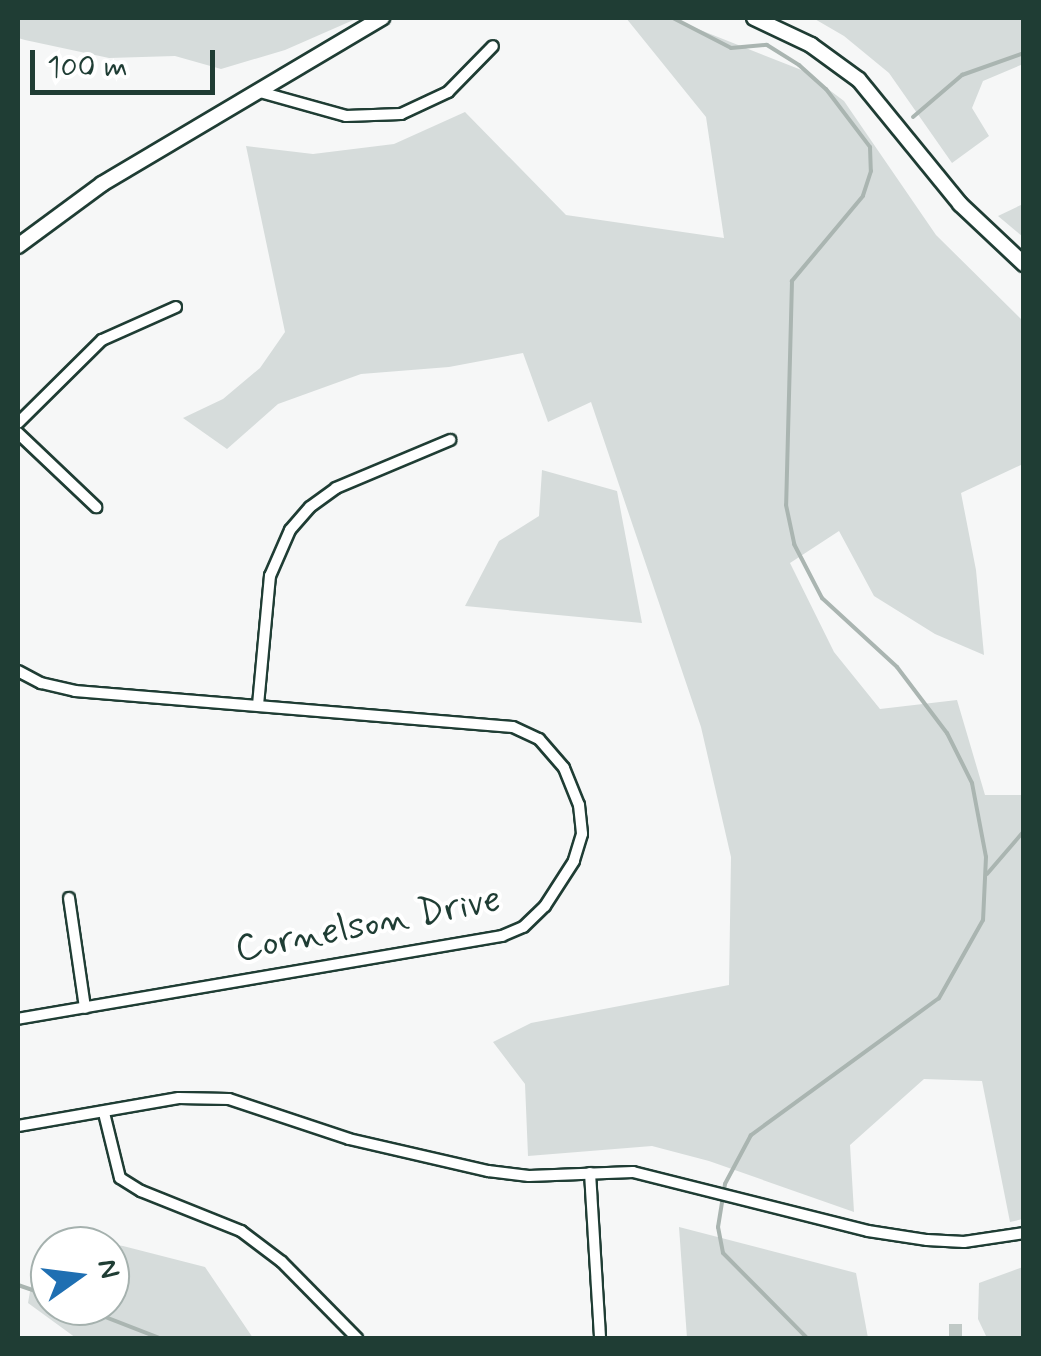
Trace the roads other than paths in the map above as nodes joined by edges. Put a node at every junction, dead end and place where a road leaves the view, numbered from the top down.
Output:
1 (382, 18) edge
2 (754, 18) edge
3 (493, 46) dead end
4 (260, 92) junction
5 (18, 246) edge
6 (1024, 264) edge
7 (176, 307) dead end
8 (18, 424) edge
9 (18, 433) edge
10 (450, 440) dead end
11 (96, 507) dead end
12 (18, 672) edge
13 (258, 706) junction
14 (69, 898) dead end
15 (85, 1008) junction
16 (18, 1019) edge
17 (104, 1113) junction
18 (18, 1126) edge
19 (590, 1173) junction
20 (1024, 1233) edge
21 (357, 1338) edge
22 (600, 1338) edge

1 - 4 main road
2 - 6 main road
3 - 4 street
4 - 5 main road
7 - 8 street
9 - 11 street
10 - 13 street
12 - 13 street, Cornelson Drive
13 - 15 street, Cornelson Drive
14 - 15 street
15 - 16 street, Cornelson Drive
17 - 18 street
17 - 19 street
17 - 21 street
19 - 20 street
19 - 22 street

